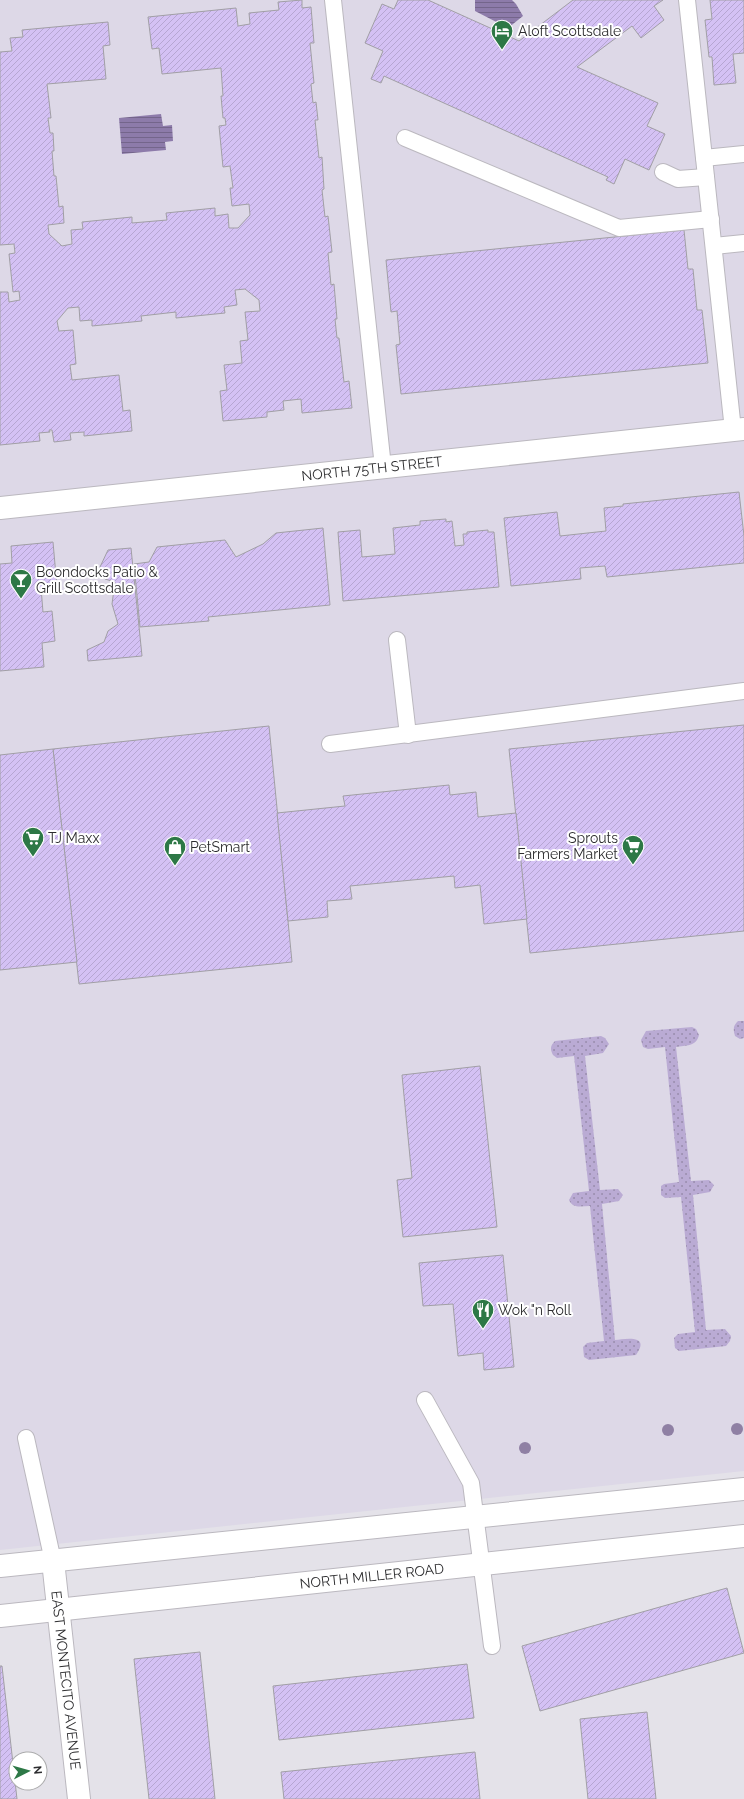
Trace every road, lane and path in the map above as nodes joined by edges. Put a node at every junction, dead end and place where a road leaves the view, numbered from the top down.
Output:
1 (333, 0) edge
2 (687, 0) edge
3 (405, 138) dead end
4 (744, 154) edge
5 (704, 158) junction
6 (662, 172) dead end
7 (706, 177) junction
8 (711, 219) junction
9 (744, 243) edge
10 (714, 246) junction
11 (738, 429) edge
12 (383, 467) junction
13 (0, 508) edge
14 (397, 640) dead end
15 (744, 691) edge
16 (408, 735) junction
17 (330, 744) dead end
18 (425, 1400) dead end
19 (26, 1438) dead end
20 (744, 1489) edge
21 (477, 1518) junction
22 (744, 1536) edge
23 (53, 1561) junction
24 (483, 1564) junction
25 (0, 1566) edge
26 (59, 1610) junction
27 (0, 1616) edge
28 (492, 1646) dead end
29 (79, 1799) edge

1 - 12 lane
2 - 5 lane
3 - 8 lane
4 - 5 lane
5 - 7 lane
6 - 7 lane
7 - 8 lane
8 - 10 lane
9 - 10 lane
10 - 11 lane
11 - 12 street, NORTH 75TH STREET
12 - 13 street, NORTH 75TH STREET
14 - 16 lane
15 - 16 lane
16 - 17 lane
18 - 21 lane
19 - 23 lane
20 - 21 street
21 - 23 street
21 - 24 lane
22 - 24 street, NORTH MILLER ROAD
23 - 25 street
23 - 26 street, EAST MONTECITO AVENUE
24 - 26 street, NORTH MILLER ROAD
24 - 28 lane
26 - 27 street, NORTH MILLER ROAD
26 - 29 street, EAST MONTECITO AVENUE

